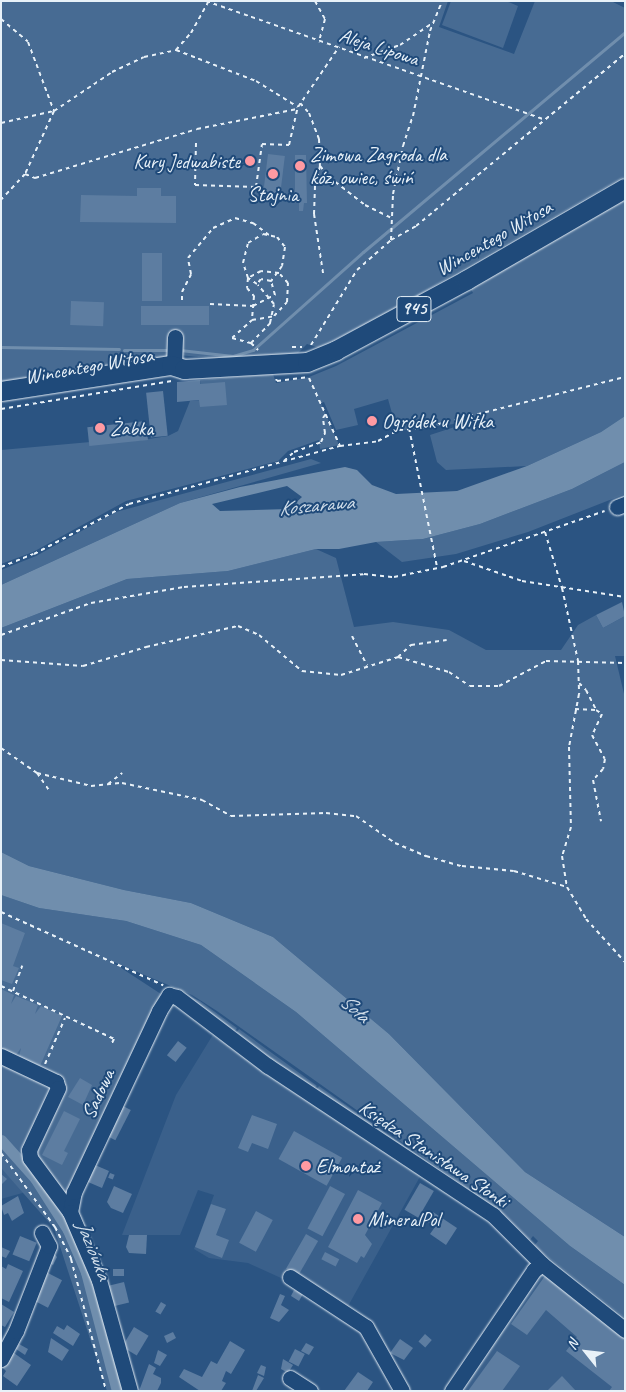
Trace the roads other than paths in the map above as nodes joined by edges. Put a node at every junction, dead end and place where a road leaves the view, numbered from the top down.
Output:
1 (625, 188) edge
2 (177, 359) junction
3 (1, 391) edge
4 (1, 404) edge
5 (169, 995) joint
6 (1, 1056) edge
7 (70, 1212) junction
8 (42, 1233) dead end
9 (542, 1264) junction
10 (290, 1277) dead end
11 (625, 1330) edge
12 (1, 1359) edge
13 (290, 1378) dead end
14 (130, 1391) edge
15 (310, 1391) edge
16 (402, 1391) edge
17 (452, 1391) edge

1 - 2 main road, Wincentego Witosa / 945
2 - 3 main road, Wincentego Witosa / 945
2 - 4 main road, Wincentego Witosa / 945
5 - 7 street, Sadowa
5 - 9 street, Księdza Stanisława Słonki
6 - 7 street, Sadowa
7 - 14 street, Sadowa
8 - 12 street
9 - 11 street, Księdza Stanisława Słonki
9 - 17 street
10 - 16 street
13 - 15 street

